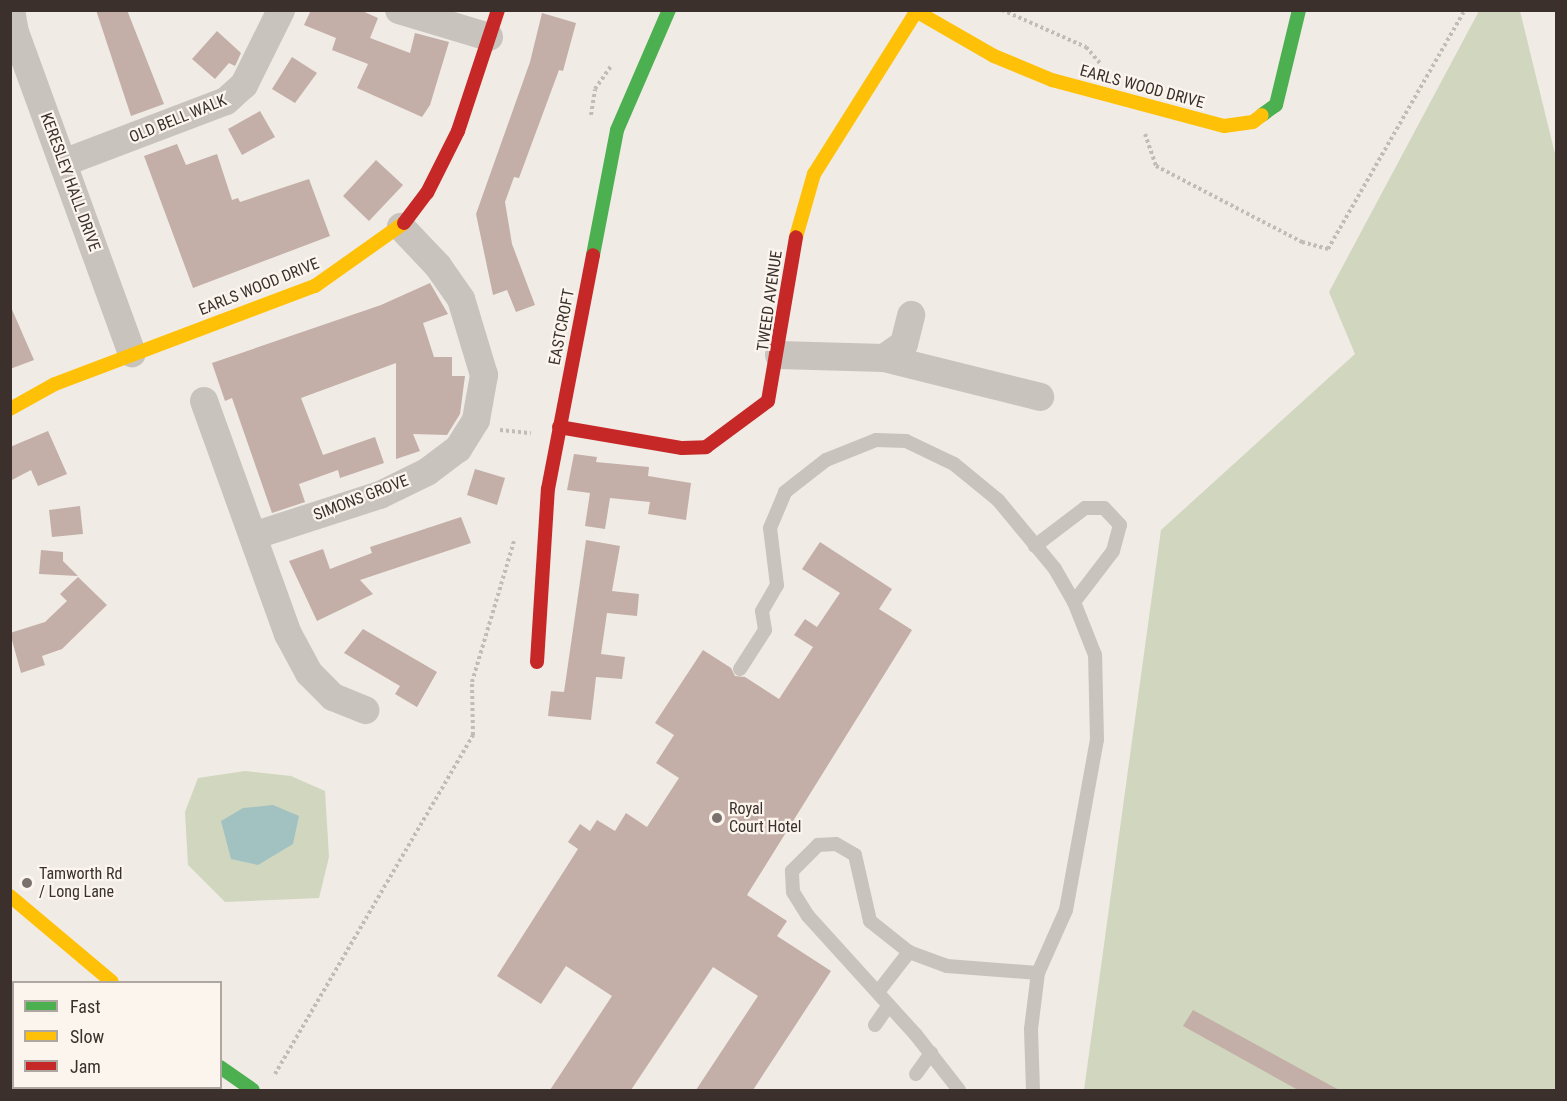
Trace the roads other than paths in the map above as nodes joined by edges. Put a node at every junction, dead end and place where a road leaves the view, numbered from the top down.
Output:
1 (11, 10) edge
2 (281, 10) edge
3 (399, 10) edge
4 (498, 10) edge
5 (669, 10) edge
6 (1299, 10) edge
7 (915, 11) edge
8 (489, 37) junction
9 (63, 163) junction
10 (401, 227) junction
11 (911, 315) dead end
12 (132, 353) junction
13 (779, 355) junction
14 (884, 358) junction
15 (1040, 397) dead end
16 (204, 401) dead end
17 (10, 409) edge
18 (559, 427) junction
19 (256, 535) junction
20 (1035, 546) junction
21 (1074, 602) junction
22 (537, 662) dead end
23 (740, 669) dead end
24 (365, 710) dead end
25 (10, 896) edge
26 (909, 952) junction
27 (1038, 973) junction
28 (111, 981) edge
29 (878, 992) junction
30 (889, 1005) junction
31 (874, 1025) dead end
32 (931, 1053) junction
33 (222, 1068) edge
34 (916, 1074) dead end
35 (254, 1090) edge
36 (959, 1090) edge
37 (1033, 1090) edge

1 - 9 street, KERESLEY HALL DRIVE
2 - 9 street, OLD BELL WALK
3 - 8 street
4 - 8 street, EARLS WOOD DRIVE
5 - 18 street, EASTCROFT
6 - 7 street, EARLS WOOD DRIVE
7 - 13 street, TWEED AVENUE
8 - 10 street, EARLS WOOD DRIVE
9 - 12 street, KERESLEY HALL DRIVE
10 - 12 street, EARLS WOOD DRIVE
10 - 19 street, SIMONS GROVE
11 - 14 street
12 - 17 street, EARLS WOOD DRIVE
13 - 14 street
13 - 18 street, TWEED AVENUE
14 - 15 street
16 - 19 street
18 - 22 street, EASTCROFT
19 - 24 street
20 - 21 lane
20 - 21 lane
20 - 23 lane
21 - 27 lane
25 - 28 street
26 - 27 lane
26 - 29 lane
26 - 29 lane
27 - 37 lane
29 - 30 lane
30 - 31 lane
30 - 32 lane
32 - 34 lane
32 - 36 lane
33 - 35 street

